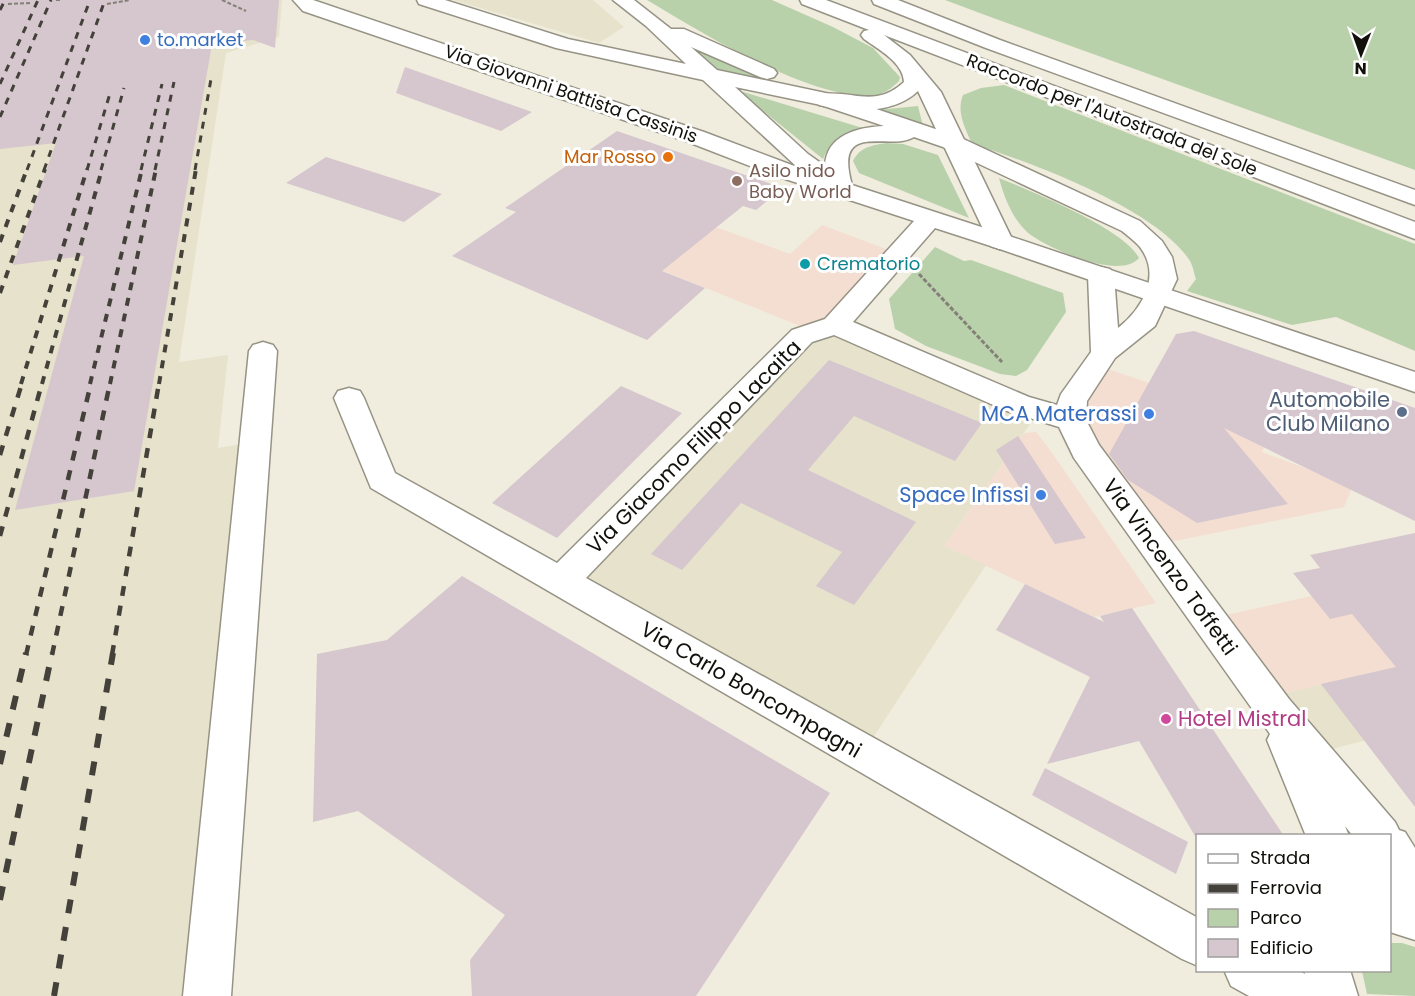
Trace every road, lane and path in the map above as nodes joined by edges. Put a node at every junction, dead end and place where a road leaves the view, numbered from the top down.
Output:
1 (130, 0) edge
2 (222, 0) edge
3 (303, 0) edge
4 (426, 0) edge
5 (622, 0) edge
6 (880, 0) edge
7 (19, 2) edge
8 (801, 2) edge
9 (32, 3) dead end
10 (8, 4) dead end
11 (107, 4) dead end
12 (246, 11) dead end
13 (654, 22) junction
14 (914, 72) junction
15 (710, 75) junction
16 (827, 100) junction
17 (951, 142) junction
18 (841, 188) junction
19 (1415, 198) edge
20 (931, 218) junction
21 (1415, 231) edge
22 (1000, 242) junction
23 (915, 270) dead end
24 (1101, 275) junction
25 (1158, 295) junction
26 (835, 326) junction
27 (263, 351) dead end
28 (1105, 352) junction
29 (1009, 370) dead end
30 (1415, 382) edge
31 (349, 398) dead end
32 (1071, 420) junction
33 (560, 582) junction
34 (1275, 711) junction
35 (1327, 834) edge
36 (1378, 834) edge
37 (1391, 850) edge
38 (1415, 888) edge
39 (1391, 911) edge
40 (1415, 917) edge
41 (1196, 942) edge
42 (1251, 972) edge
43 (1328, 972) edge
44 (207, 996) edge
45 (1299, 996) edge
46 (1334, 996) edge

1 - 11 path
2 - 12 path
3 - 18 main road, Via Giovanni Battista Cassinis
4 - 15 main road, Via Giovanni Battista Cassinis
5 - 13 main road
6 - 19 main road, Raccordo per l'Autostrada del Sole
7 - 9 path
7 - 10 path
8 - 14 main road
8 - 21 main road, Raccordo per l'Autostrada del Sole
13 - 15 main road
13 - 16 main road
14 - 16 main road
14 - 17 main road
15 - 16 main road, Via Giovanni Battista Cassinis
15 - 18 main road, Via Giovanni Battista Cassinis
16 - 17 main road, Via Giovanni Battista Cassinis
17 - 18 main road, Via Giovanni Battista Cassinis
17 - 22 main road
17 - 25 main road, Via Giovanni Battista Cassinis
18 - 20 main road, Via Giovanni Battista Cassinis
20 - 22 main road, Via Giovanni Battista Cassinis
20 - 26 main road
22 - 24 main road, Via Giovanni Battista Cassinis
23 - 29 path
24 - 25 main road, Via Giovanni Battista Cassinis
24 - 28 main road
25 - 28 main road
25 - 30 main road, Via Giovanni Battista Cassinis
26 - 32 main road
26 - 33 main road, Via Giacomo Filippo Lacaita
27 - 44 main road
28 - 32 main road
31 - 33 main road, Via Carlo Boncompagni
32 - 34 main road, Via Vincenzo Toffetti
33 - 41 main road, Via Carlo Boncompagni
34 - 35 main road, Via Vincenzo Toffetti
34 - 36 main road, Via Vincenzo Toffetti
37 - 38 main road
39 - 40 main road
42 - 45 main road
43 - 46 main road

